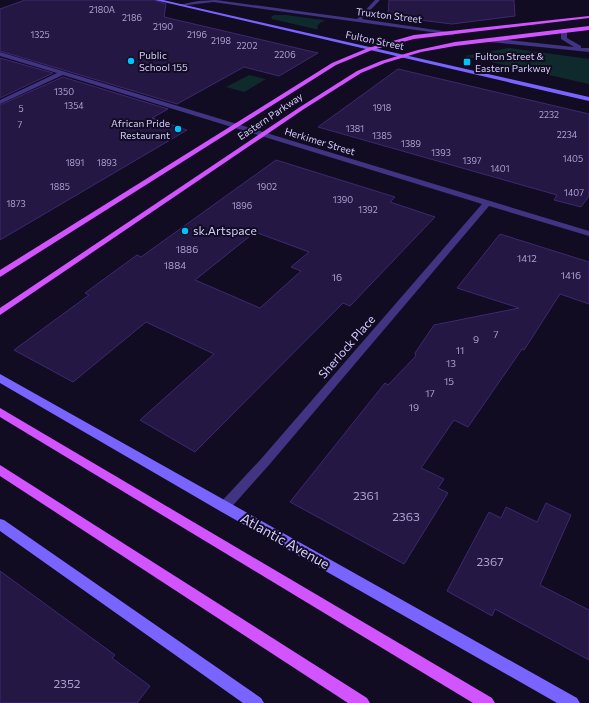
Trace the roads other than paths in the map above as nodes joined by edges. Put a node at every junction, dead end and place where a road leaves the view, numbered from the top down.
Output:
1 (158, 0) edge
2 (378, 0) edge
3 (180, 5) junction
4 (589, 18) edge
5 (359, 20) junction
6 (589, 28) edge
7 (564, 31) junction
8 (453, 33) junction
9 (490, 40) junction
10 (370, 49) junction
11 (589, 50) edge
12 (0, 54) edge
13 (404, 56) junction
14 (63, 73) junction
15 (589, 99) edge
16 (0, 102) edge
17 (236, 126) junction
18 (264, 135) junction
19 (487, 203) junction
20 (589, 234) edge
21 (0, 274) edge
22 (0, 312) edge
23 (0, 378) edge
24 (0, 412) edge
25 (0, 470) edge
26 (224, 507) junction
27 (0, 524) edge
28 (256, 703) edge
29 (362, 703) edge
30 (487, 703) edge
31 (572, 703) edge

1 - 3 main road, Fulton Street
2 - 5 street
3 - 5 street, Truxton Street
3 - 10 main road, Fulton Street
4 - 8 main road, Eastern Parkway
5 - 8 street, Truxton Street
6 - 7 main road, Eastern Parkway
7 - 9 main road, Eastern Parkway
7 - 11 street
8 - 10 main road, Eastern Parkway
9 - 11 street
9 - 13 main road, Eastern Parkway
10 - 13 main road, Fulton Street
10 - 17 main road, Eastern Parkway
12 - 14 street, Herkimer Street
13 - 15 main road, Fulton Street
13 - 18 main road, Eastern Parkway
14 - 16 street
14 - 17 street, Herkimer Street
17 - 18 street, Herkimer Street
17 - 21 main road, Eastern Parkway
18 - 19 street, Herkimer Street
18 - 22 main road, Eastern Parkway
19 - 20 street, Herkimer Street
19 - 26 street, Sherlock Place
23 - 26 main road, Atlantic Avenue
24 - 30 main road
25 - 29 main road
26 - 31 main road, Atlantic Avenue
27 - 28 main road

